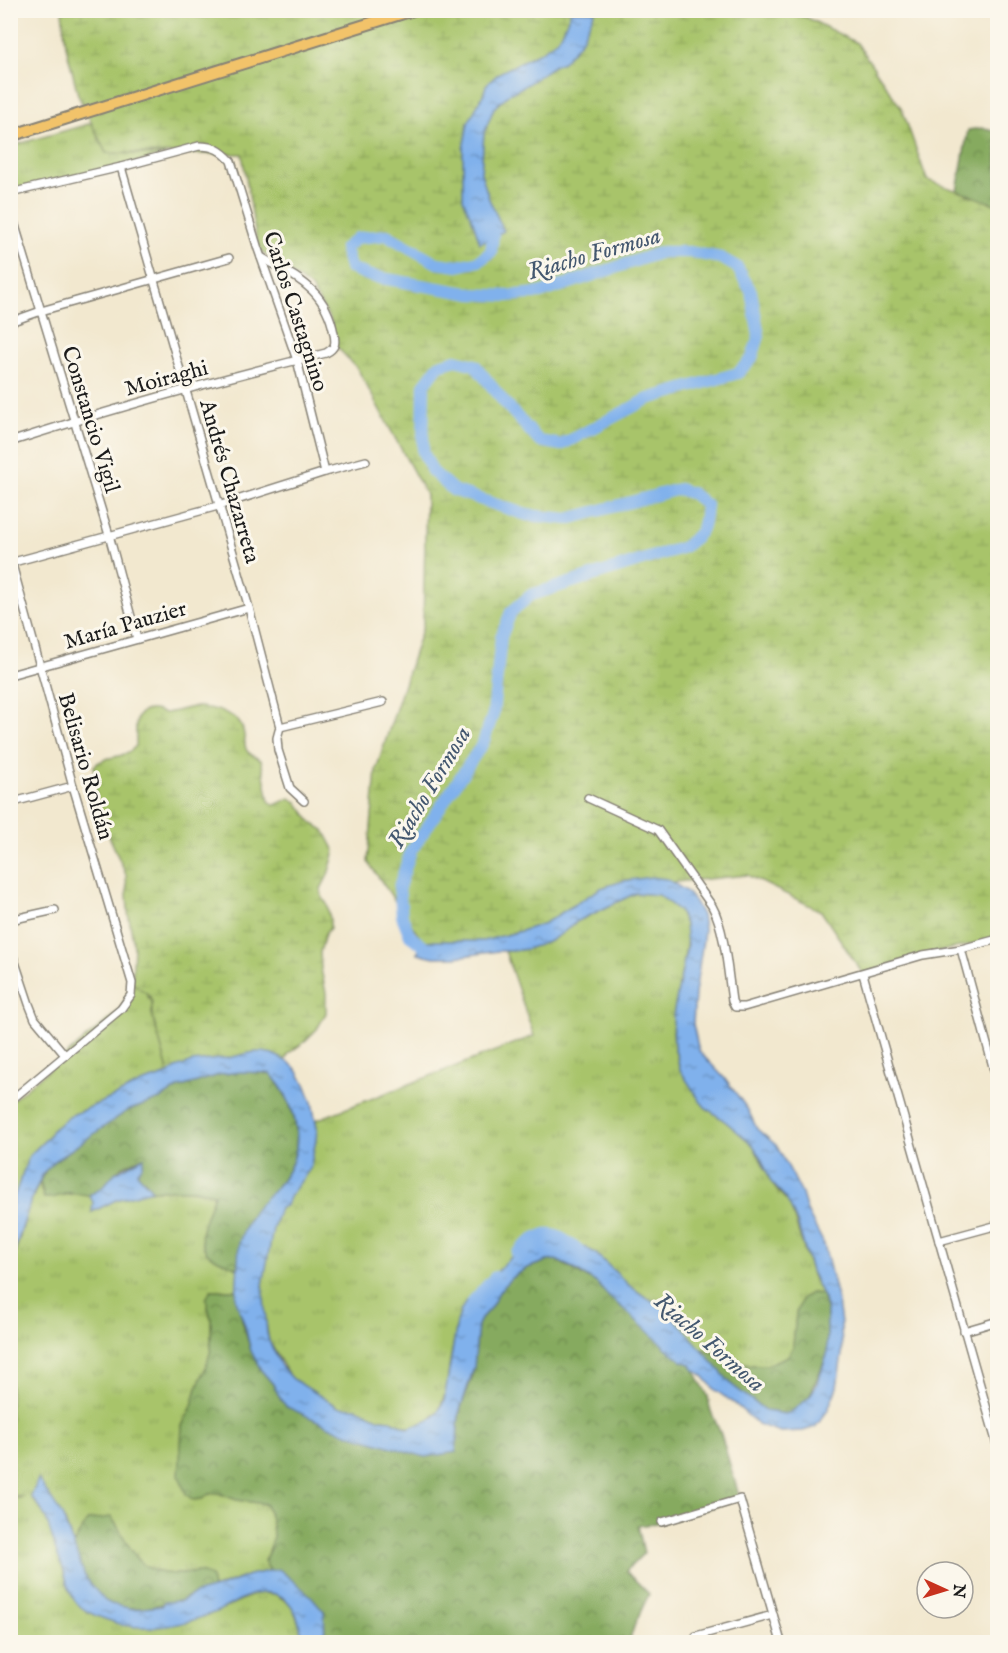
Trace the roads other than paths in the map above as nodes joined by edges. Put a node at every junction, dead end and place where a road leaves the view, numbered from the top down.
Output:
1 (413, 10) edge
2 (10, 136) edge
3 (121, 167) junction
4 (10, 193) edge
5 (10, 209) edge
6 (261, 257) junction
7 (230, 258) dead end
8 (153, 280) junction
9 (41, 311) junction
10 (10, 322) edge
11 (297, 360) junction
12 (185, 390) junction
13 (74, 421) junction
14 (10, 442) edge
15 (366, 461) dead end
16 (325, 472) junction
17 (218, 506) junction
18 (109, 535) junction
19 (11, 561) edge
20 (249, 608) junction
21 (137, 639) junction
22 (40, 666) junction
23 (10, 675) edge
24 (383, 702) dead end
25 (280, 727) junction
26 (73, 786) junction
27 (588, 798) dead end
28 (304, 801) dead end
29 (10, 803) edge
30 (55, 910) dead end
31 (10, 920) edge
32 (998, 939) edge
33 (10, 947) edge
34 (961, 949) junction
35 (863, 974) junction
36 (64, 1055) junction
37 (998, 1086) edge
38 (10, 1101) edge
39 (998, 1225) edge
40 (939, 1241) junction
41 (998, 1321) edge
42 (964, 1331) junction
43 (998, 1448) edge
44 (662, 1522) dead end
45 (773, 1615) junction
46 (696, 1636) dead end
47 (781, 1642) edge

1 - 2 highway
3 - 4 street
3 - 6 street, Carlos Castagnino
3 - 8 street, Andrés Chazarreta
5 - 9 street, Constancio Vigil
6 - 11 street, Carlos Castagnino
6 - 11 street, Moiraghi
7 - 8 street
8 - 9 street
8 - 12 street, Andrés Chazarreta
9 - 10 street
9 - 13 street, Constancio Vigil
11 - 12 street, Moiraghi
11 - 16 street, Carlos Castagnino
12 - 13 street, Moiraghi
12 - 17 street, Andrés Chazarreta
13 - 14 street, Moiraghi
13 - 18 street, Constancio Vigil
15 - 16 street
16 - 17 street
17 - 18 street
17 - 20 street, Andrés Chazarreta
18 - 19 street
18 - 21 street, Constancio Vigil
19 - 22 street, Belisario Roldán
20 - 21 street, María Pauzier
20 - 25 street, Andrés Chazarreta
21 - 22 street, María Pauzier
22 - 23 street, María Pauzier
22 - 26 street, Belisario Roldán
24 - 25 street
25 - 28 street, Andrés Chazarreta
26 - 29 street
26 - 36 street, Belisario Roldán
27 - 35 street
30 - 31 street
32 - 34 street
33 - 36 street
34 - 35 street
34 - 37 street
35 - 40 street
36 - 38 street
39 - 40 street
40 - 42 street
41 - 42 street
42 - 43 street
44 - 45 street
45 - 46 street
45 - 47 street

